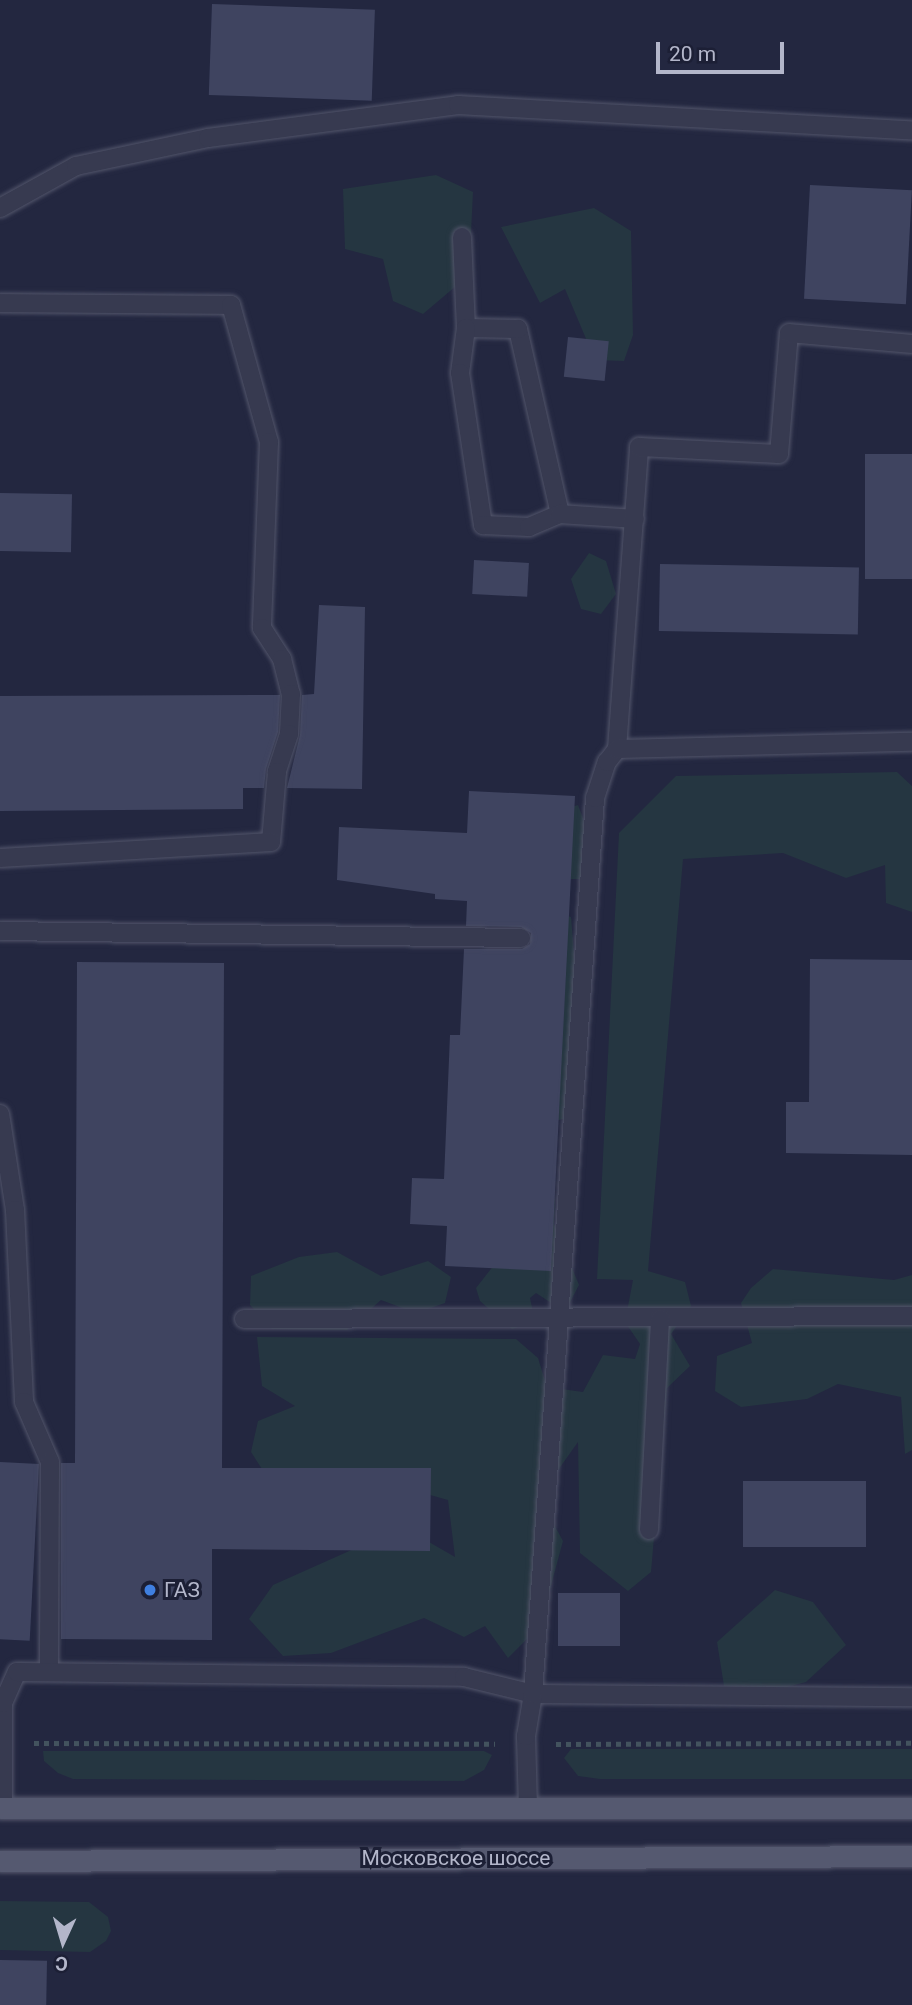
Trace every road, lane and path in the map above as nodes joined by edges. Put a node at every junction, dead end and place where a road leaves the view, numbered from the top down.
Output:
1 (912, 130) edge
2 (0, 208) edge
3 (462, 237) dead end
4 (0, 303) edge
5 (466, 328) junction
6 (912, 344) edge
7 (560, 514) junction
8 (635, 519) junction
9 (912, 742) edge
10 (617, 749) junction
11 (0, 858) edge
12 (0, 931) edge
13 (522, 938) dead end
14 (0, 1114) edge
15 (912, 1316) edge
16 (559, 1318) junction
17 (660, 1318) junction
18 (244, 1319) dead end
19 (649, 1530) dead end
20 (49, 1672) junction
21 (533, 1694) junction
22 (912, 1697) edge
23 (1, 1743) edge
24 (912, 1743) edge
25 (526, 1744) junction
26 (1, 1808) edge
27 (528, 1808) junction
28 (912, 1808) edge
29 (912, 1856) edge
30 (0, 1861) edge

1 - 2 lane
3 - 5 lane
4 - 11 lane
5 - 7 lane
5 - 7 lane
6 - 8 lane
7 - 8 lane
8 - 10 lane
9 - 10 lane
10 - 16 lane
12 - 13 lane
14 - 20 lane
15 - 17 lane
16 - 17 lane
16 - 18 lane
16 - 21 lane
17 - 19 lane
20 - 21 lane
20 - 23 lane
21 - 22 lane
21 - 25 lane
23 - 25 path
23 - 26 lane
24 - 25 path
25 - 27 lane
26 - 27 main road
27 - 28 main road
29 - 30 main road, Московское шоссе

